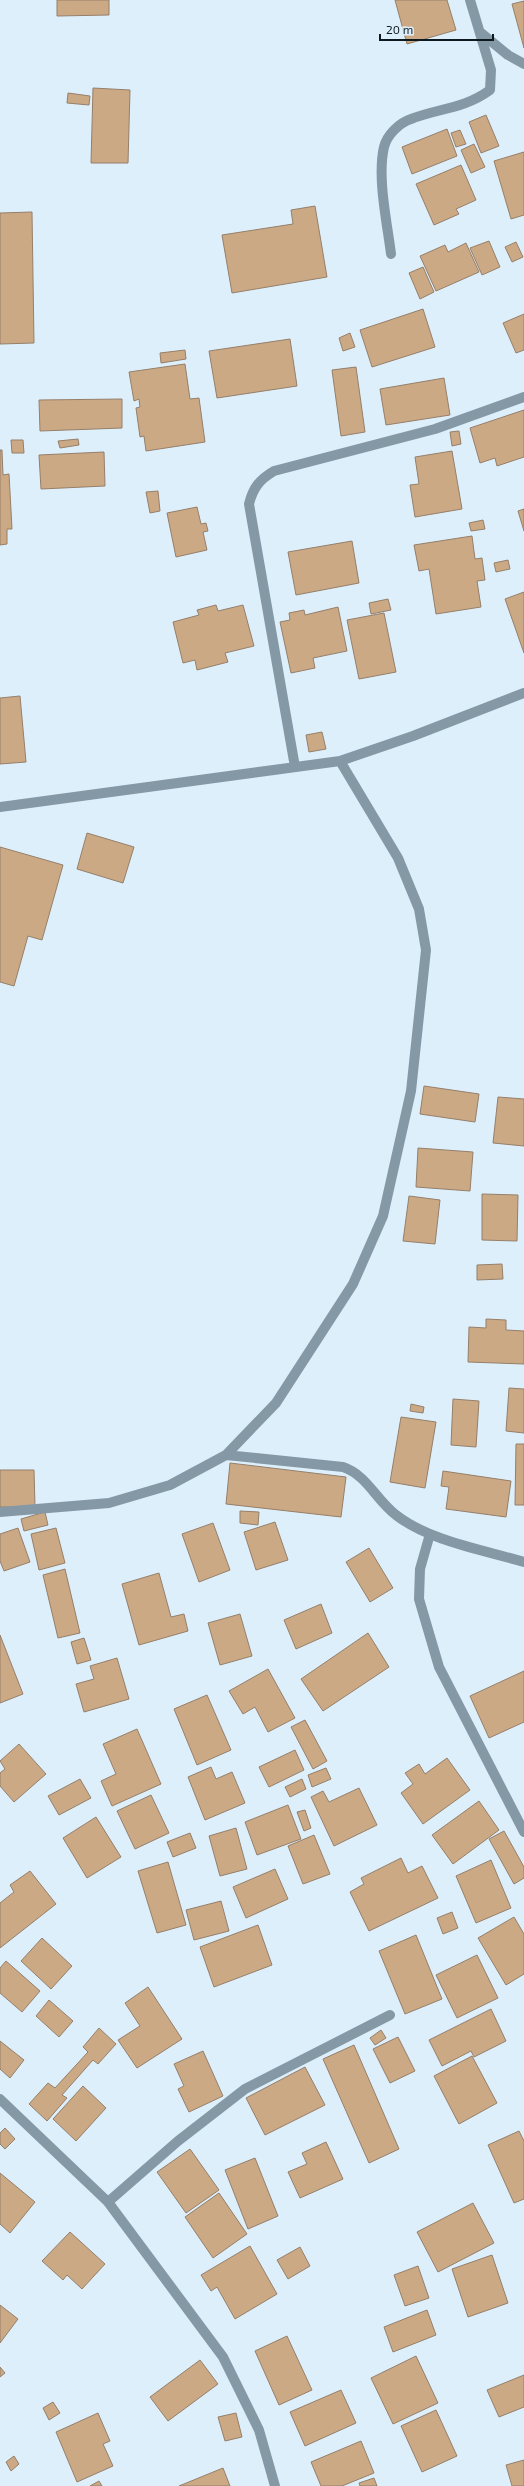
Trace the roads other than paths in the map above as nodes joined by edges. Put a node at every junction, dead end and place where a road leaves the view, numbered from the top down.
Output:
1 (470, 0) edge
2 (481, 34) junction
3 (524, 64) edge
4 (391, 254) dead end
5 (524, 397) edge
6 (524, 693) edge
7 (340, 761) junction
8 (295, 767) junction
9 (0, 807) edge
10 (226, 1455) junction
11 (0, 1512) edge
12 (430, 1534) junction
13 (524, 1562) edge
14 (524, 1832) edge
15 (390, 2015) dead end
16 (0, 2099) edge
17 (108, 2202) junction
18 (275, 2486) edge

1 - 2 street
2 - 3 street
2 - 4 street
5 - 8 street
6 - 7 street
7 - 8 street
7 - 10 street
8 - 9 street
10 - 11 street
10 - 12 street
12 - 13 street
12 - 14 street
15 - 17 street
16 - 17 street
17 - 18 street

